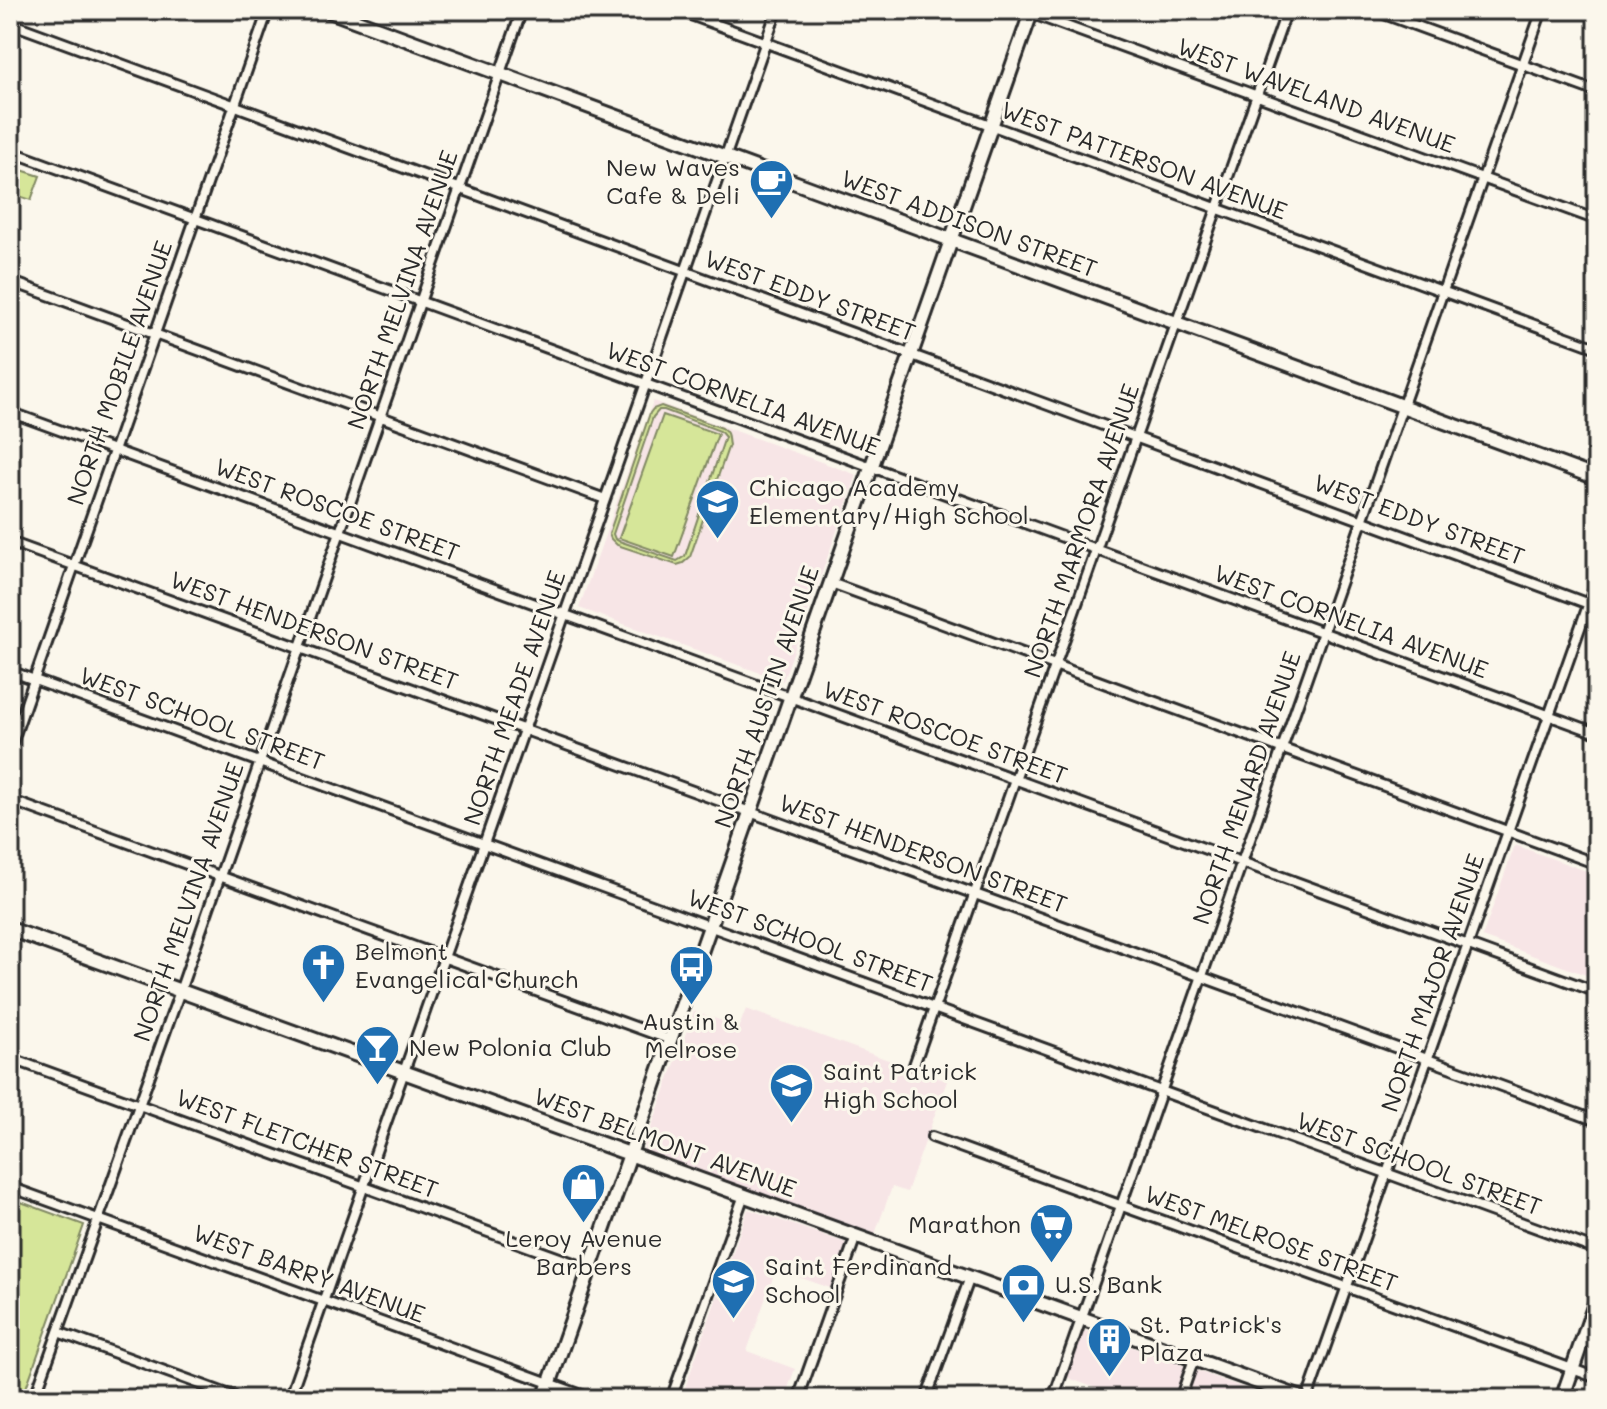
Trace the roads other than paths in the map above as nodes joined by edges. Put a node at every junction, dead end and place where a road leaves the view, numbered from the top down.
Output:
1 (268, 10) edge
2 (327, 10) edge
3 (522, 10) edge
4 (677, 10) edge
5 (777, 10) edge
6 (1287, 10) edge
7 (1373, 10) edge
8 (1542, 10) edge
9 (1028, 11) edge
10 (10, 23) edge
11 (765, 43) junction
12 (1523, 65) junction
13 (500, 73) junction
14 (1597, 92) edge
15 (1257, 96) junction
16 (234, 106) junction
17 (991, 126) junction
18 (10, 151) edge
19 (725, 157) junction
20 (1483, 179) junction
21 (459, 188) junction
22 (1217, 208) junction
23 (195, 219) junction
24 (1597, 220) edge
25 (951, 240) junction
26 (685, 272) junction
27 (10, 281) edge
28 (1443, 292) junction
29 (420, 302) junction
30 (1176, 324) junction
31 (155, 334) junction
32 (1597, 348) edge
33 (911, 355) junction
34 (646, 385) junction
35 (1403, 406) junction
36 (10, 412) edge
37 (380, 417) junction
38 (1136, 437) junction
39 (114, 450) junction
40 (871, 467) junction
41 (1597, 478) edge
42 (605, 499) junction
43 (1363, 521) junction
44 (340, 532) junction
45 (10, 542) edge
46 (1096, 551) junction
47 (74, 565) junction
48 (1597, 580) edge
49 (831, 583) junction
50 (1593, 605) edge
51 (565, 615) junction
52 (1323, 633) junction
53 (299, 647) junction
54 (1056, 665) junction
55 (10, 671) edge
56 (34, 680) junction
57 (791, 698) junction
58 (1549, 716) junction
59 (525, 730) junction
60 (1597, 733) edge
61 (1282, 748) junction
62 (10, 749) edge
63 (260, 762) junction
64 (1015, 779) junction
65 (10, 800) edge
66 (750, 812) junction
67 (1508, 832) junction
68 (485, 844) junction
69 (1242, 862) junction
70 (1597, 864) edge
71 (220, 876) junction
72 (975, 894) junction
73 (710, 926) junction
74 (10, 929) edge
75 (1468, 944) junction
76 (445, 958) junction
77 (1202, 977) junction
78 (180, 991) junction
79 (1597, 992) edge
80 (934, 1008) junction
81 (671, 1040) junction
82 (10, 1058) edge
83 (1427, 1059) junction
84 (914, 1065) dead end
85 (405, 1072) junction
86 (1161, 1091) junction
87 (139, 1105) junction
88 (1597, 1121) edge
89 (932, 1137) dead end
90 (631, 1154) junction
91 (1387, 1173) junction
92 (10, 1187) edge
93 (365, 1187) junction
94 (744, 1195) junction
95 (1121, 1206) junction
96 (98, 1219) junction
97 (856, 1236) junction
98 (1597, 1250) edge
99 (590, 1269) junction
100 (970, 1277) junction
101 (1346, 1287) junction
102 (1597, 1298) edge
103 (324, 1301) junction
104 (1081, 1318) junction
105 (58, 1332) junction
106 (1194, 1359) junction
107 (1572, 1369) junction
108 (1597, 1378) edge
109 (549, 1383) junction
110 (34, 1399) edge
111 (241, 1399) edge
112 (289, 1399) edge
113 (544, 1399) edge
114 (593, 1399) edge
115 (671, 1399) edge
116 (798, 1399) edge
117 (926, 1399) edge
118 (1053, 1399) edge
119 (1180, 1399) edge
120 (1305, 1399) edge
121 (1562, 1399) edge

1 - 16 street, NORTH MOBILE AVENUE
2 - 13 street, WEST ADDISON STREET
3 - 13 street, NORTH MELVINA AVENUE
4 - 11 street, WEST PATTERSON AVENUE
5 - 11 street, NORTH MEADE AVENUE
6 - 15 street, NORTH MARMORA AVENUE
7 - 12 street
8 - 12 street, NORTH MENARD AVENUE
9 - 15 street, WEST WAVELAND AVENUE
9 - 17 street, NORTH AUSTIN AVENUE
10 - 16 street, WEST EDDY STREET
11 - 17 street, WEST PATTERSON AVENUE
11 - 19 street, NORTH MEADE AVENUE
12 - 14 street
12 - 20 street, NORTH MENARD AVENUE
13 - 19 street, WEST ADDISON STREET
13 - 21 street, NORTH MELVINA AVENUE
15 - 20 street, WEST WAVELAND AVENUE
15 - 22 street, NORTH MARMORA AVENUE
16 - 21 street, WEST EDDY STREET
16 - 23 street, NORTH MOBILE AVENUE
17 - 22 street, WEST PATTERSON AVENUE
17 - 25 street, NORTH AUSTIN AVENUE
18 - 23 street, WEST CORNELIA AVENUE
19 - 25 street, WEST ADDISON STREET
19 - 26 street, NORTH MEADE AVENUE
20 - 24 street, WEST WAVELAND AVENUE
20 - 28 street, NORTH MENARD AVENUE
21 - 26 street, WEST EDDY STREET
21 - 29 street, NORTH MELVINA AVENUE
22 - 28 street, WEST PATTERSON AVENUE
22 - 30 street, NORTH MARMORA AVENUE
23 - 29 street, WEST CORNELIA AVENUE
23 - 31 street, NORTH MOBILE AVENUE
25 - 30 street, WEST ADDISON STREET
25 - 33 street, NORTH AUSTIN AVENUE
26 - 33 street, WEST EDDY STREET
26 - 34 street, NORTH MEADE AVENUE
27 - 31 street
28 - 32 street, WEST PATTERSON AVENUE
28 - 35 street, NORTH MENARD AVENUE
29 - 34 street, WEST CORNELIA AVENUE
29 - 37 street, NORTH MELVINA AVENUE
30 - 35 street, WEST ADDISON STREET
30 - 38 street, NORTH MARMORA AVENUE
31 - 37 street
31 - 39 street, NORTH MOBILE AVENUE
33 - 38 street, WEST EDDY STREET
33 - 40 street, NORTH AUSTIN AVENUE
34 - 40 street, WEST CORNELIA AVENUE
34 - 42 street, NORTH MEADE AVENUE
35 - 41 street, WEST ADDISON STREET
35 - 43 street, NORTH MENARD AVENUE
36 - 39 street, WEST ROSCOE STREET
37 - 42 street
37 - 44 street, NORTH MELVINA AVENUE
38 - 43 street, WEST EDDY STREET
38 - 46 street, NORTH MARMORA AVENUE
39 - 44 street, WEST ROSCOE STREET
39 - 47 street, NORTH MOBILE AVENUE
40 - 46 street, WEST CORNELIA AVENUE
40 - 49 street, NORTH AUSTIN AVENUE
42 - 51 street, NORTH MEADE AVENUE
43 - 50 street, WEST EDDY STREET
43 - 52 street, NORTH MENARD AVENUE
44 - 51 street, WEST ROSCOE STREET
44 - 53 street, NORTH MELVINA AVENUE
45 - 47 street, WEST HENDERSON STREET
46 - 52 street, WEST CORNELIA AVENUE
46 - 54 street, NORTH MARMORA AVENUE
47 - 53 street, WEST HENDERSON STREET
47 - 56 street, NORTH MOBILE AVENUE
48 - 50 street, NORTH MAJOR AVENUE
49 - 54 street
49 - 57 street, NORTH AUSTIN AVENUE
50 - 58 street, NORTH MAJOR AVENUE
51 - 57 street, WEST ROSCOE STREET
51 - 59 street, NORTH MEADE AVENUE
52 - 58 street, WEST CORNELIA AVENUE
52 - 61 street, NORTH MENARD AVENUE
53 - 59 street, WEST HENDERSON STREET
53 - 63 street, NORTH MELVINA AVENUE
54 - 61 street
54 - 64 street, NORTH MARMORA AVENUE
55 - 56 street, WEST SCHOOL STREET
56 - 62 street, NORTH MOBILE AVENUE
56 - 63 street, WEST SCHOOL STREET
57 - 64 street, WEST ROSCOE STREET
57 - 66 street, NORTH AUSTIN AVENUE
58 - 60 street, WEST CORNELIA AVENUE
58 - 67 street, NORTH MAJOR AVENUE
59 - 66 street, WEST HENDERSON STREET
59 - 68 street, NORTH MEADE AVENUE
61 - 67 street
61 - 69 street, NORTH MENARD AVENUE
63 - 68 street, WEST SCHOOL STREET
63 - 71 street, NORTH MELVINA AVENUE
64 - 69 street, WEST ROSCOE STREET
64 - 72 street, NORTH MARMORA AVENUE
65 - 71 street
66 - 72 street, WEST HENDERSON STREET
66 - 73 street, NORTH AUSTIN AVENUE
67 - 70 street
67 - 75 street, NORTH MAJOR AVENUE
68 - 73 street, WEST SCHOOL STREET
68 - 76 street, NORTH MEADE AVENUE
69 - 75 street, WEST ROSCOE STREET
69 - 77 street, NORTH MENARD AVENUE
71 - 76 street
71 - 78 street, NORTH MELVINA AVENUE
72 - 77 street, WEST HENDERSON STREET
72 - 80 street, NORTH MARMORA AVENUE
73 - 80 street, WEST SCHOOL STREET
73 - 81 street, NORTH AUSTIN AVENUE
74 - 78 street, WEST BELMONT AVENUE
75 - 79 street, WEST ROSCOE STREET
75 - 83 street, NORTH MAJOR AVENUE
76 - 81 street
76 - 85 street, NORTH MEADE AVENUE
77 - 83 street, WEST HENDERSON STREET
77 - 86 street, NORTH MENARD AVENUE
78 - 85 street, WEST BELMONT AVENUE
78 - 87 street, NORTH MELVINA AVENUE
80 - 84 street, NORTH MARMORA AVENUE
80 - 86 street, WEST SCHOOL STREET
81 - 90 street, NORTH AUSTIN AVENUE
82 - 87 street, WEST FLETCHER STREET
83 - 88 street, WEST HENDERSON STREET
83 - 91 street, NORTH MAJOR AVENUE
85 - 90 street, WEST BELMONT AVENUE
85 - 93 street, NORTH MEADE AVENUE
86 - 91 street, WEST SCHOOL STREET
86 - 95 street, NORTH MENARD AVENUE
87 - 93 street, WEST FLETCHER STREET
87 - 96 street, NORTH MELVINA AVENUE
89 - 95 street, WEST MELROSE STREET
90 - 94 street, WEST BELMONT AVENUE
90 - 99 street, NORTH AUSTIN AVENUE
91 - 98 street, WEST SCHOOL STREET
91 - 101 street, NORTH MAJOR AVENUE
92 - 96 street, WEST BARRY AVENUE
93 - 99 street, WEST FLETCHER STREET
93 - 103 street, NORTH MEADE AVENUE
94 - 97 street, WEST BELMONT AVENUE
94 - 115 street
95 - 101 street, WEST MELROSE STREET
95 - 104 street, NORTH MENARD AVENUE
96 - 103 street, WEST BARRY AVENUE
96 - 105 street, NORTH MELVINA AVENUE
97 - 100 street, WEST BELMONT AVENUE
97 - 116 street
99 - 109 street, NORTH AUSTIN AVENUE
100 - 104 street, WEST BELMONT AVENUE
100 - 117 street
101 - 107 street, WEST MELROSE STREET
101 - 120 street, NORTH MAJOR AVENUE
102 - 107 street
103 - 109 street, WEST BARRY AVENUE
103 - 112 street, NORTH MEADE AVENUE
104 - 106 street, WEST BELMONT AVENUE
104 - 118 street, NORTH MENARD AVENUE
105 - 110 street, NORTH MELVINA AVENUE
105 - 111 street
106 - 119 street
106 - 120 street, WEST BELMONT AVENUE
107 - 108 street, WEST MELROSE STREET
107 - 121 street
109 - 113 street, NORTH AUSTIN AVENUE
109 - 114 street, WEST BARRY AVENUE

